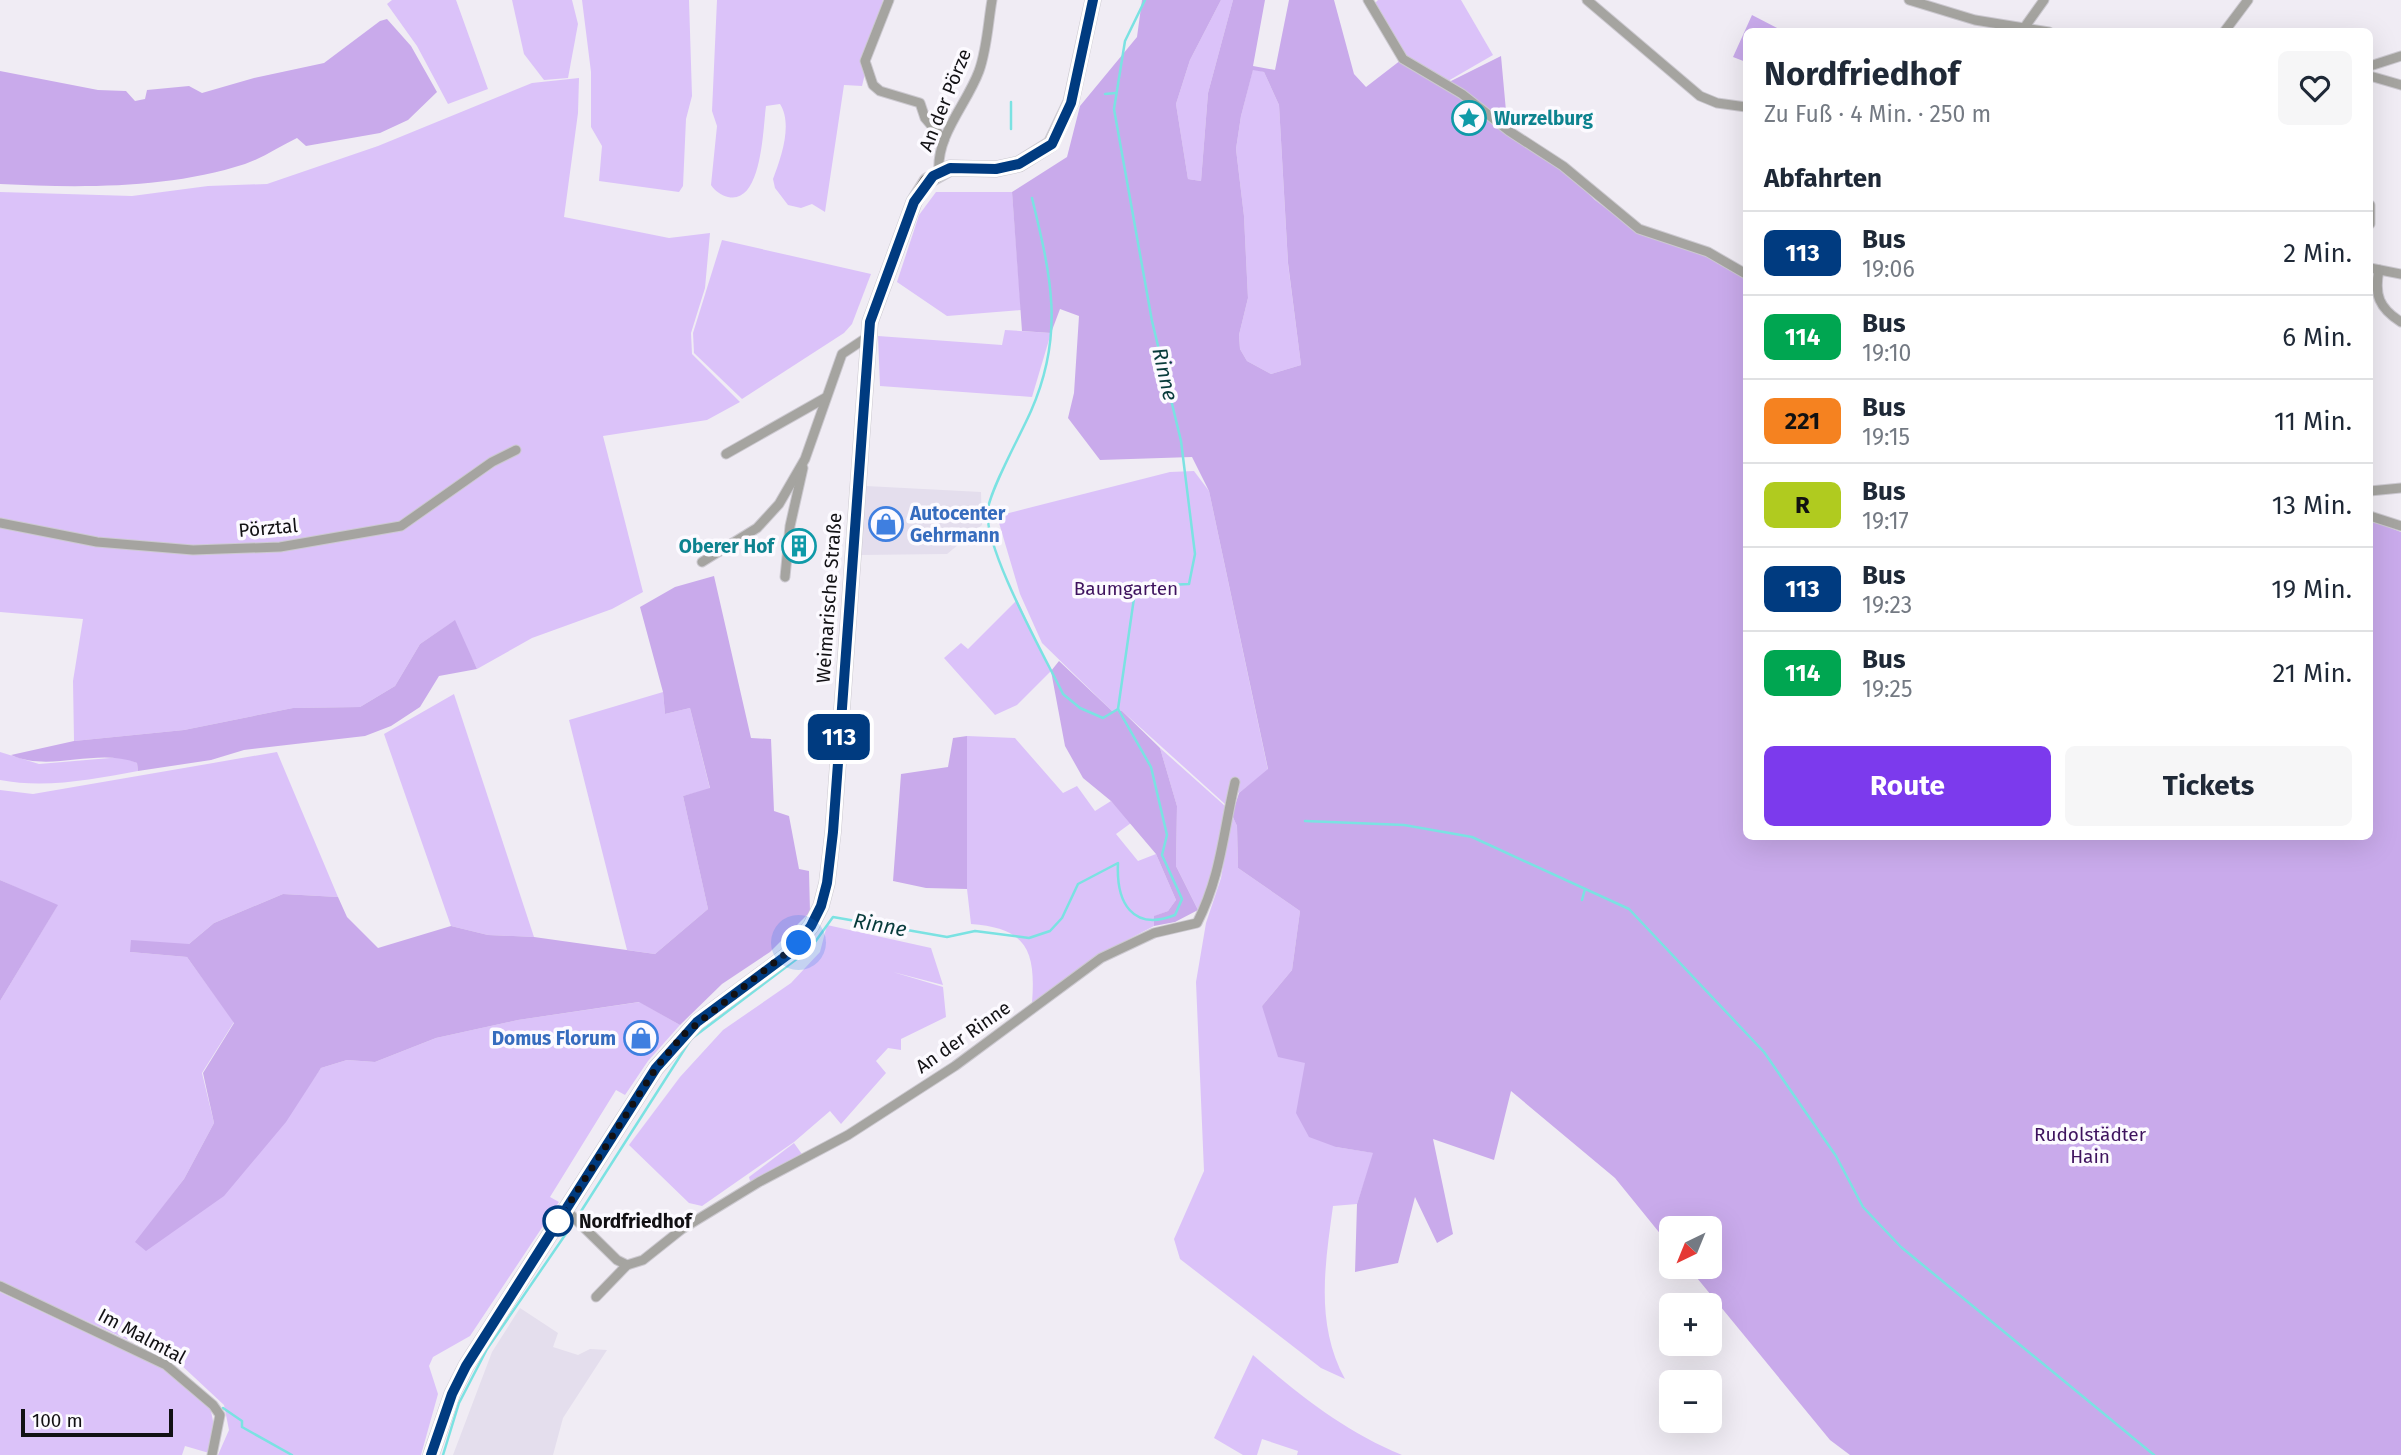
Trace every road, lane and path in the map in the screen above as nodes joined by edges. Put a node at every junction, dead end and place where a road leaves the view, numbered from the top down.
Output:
1 (889, 0) edge
2 (992, 0) edge
3 (1093, 0) edge
4 (1368, 0) edge
5 (1587, 0) edge
6 (1909, 0) edge
7 (2044, 0) edge
8 (2248, 0) edge
9 (1930, 3) edge
10 (2024, 28) joint
11 (2227, 28) edge
12 (2401, 56) edge
13 (2373, 65) edge
14 (2373, 77) edge
15 (2401, 85) edge
16 (1743, 107) edge
17 (944, 140) junction
18 (939, 172) junction
19 (2374, 269) edge
20 (1743, 272) edge
21 (2401, 274) edge
22 (2401, 321) edge
23 (866, 338) junction
24 (825, 398) junction
25 (516, 450) dead end
26 (726, 454) dead end
27 (805, 460) junction
28 (2401, 488) edge
29 (2373, 491) edge
30 (2373, 517) edge
31 (0, 523) edge
32 (2401, 526) edge
33 (702, 562) dead end
34 (785, 577) dead end
35 (1235, 782) dead end
36 (573, 1215) junction
37 (627, 1265) junction
38 (0, 1286) edge
39 (596, 1297) dead end
40 (212, 1455) edge
41 (431, 1455) edge

1 - 17 street
2 - 17 street, An der Pörze
3 - 18 main road
4 - 20 street
5 - 16 street
6 - 9 street
7 - 10 street
8 - 11 street
9 - 10 street
12 - 13 street
14 - 15 street
17 - 18 street, An der Pörze
18 - 23 main road, Weimarische Straße
19 - 21 street
19 - 22 street
23 - 24 street
23 - 36 main road, Weimarische Straße
24 - 26 street
24 - 27 street
25 - 31 street, Pörztal
27 - 33 street
27 - 34 street
28 - 29 street
30 - 32 street
35 - 37 street, An der Rinne
36 - 37 street
36 - 41 main road, Weimarische Straße
37 - 39 street, An der Rinne
38 - 40 street, Im Malmtal

